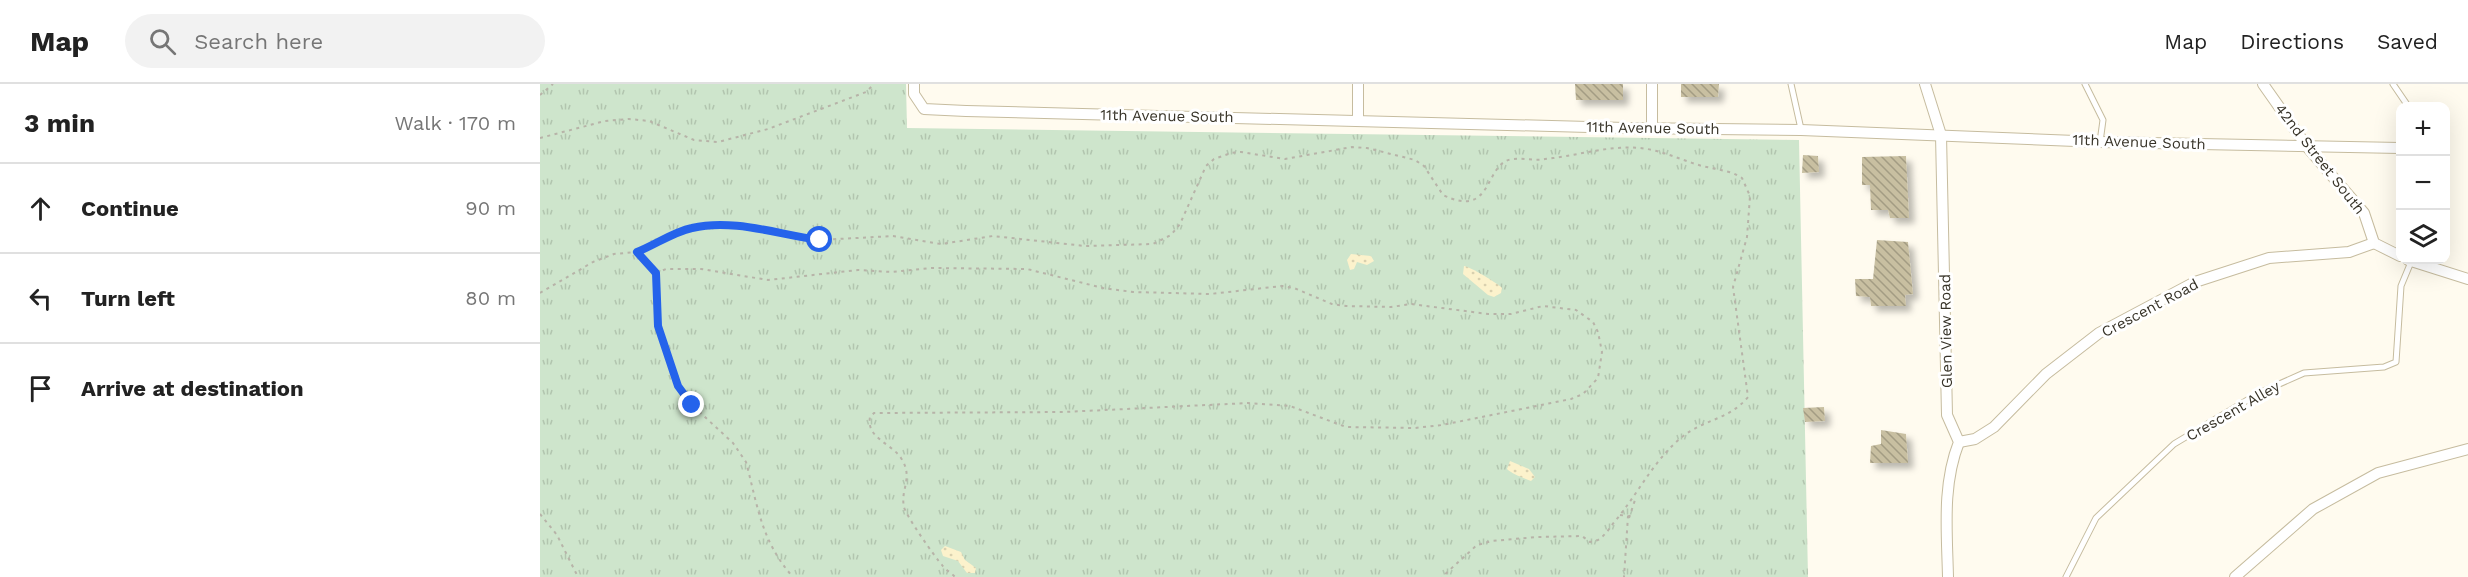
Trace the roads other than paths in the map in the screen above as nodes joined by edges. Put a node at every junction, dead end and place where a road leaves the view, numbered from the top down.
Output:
1 (1358, 84) edge
2 (1652, 84) edge
3 (1791, 84) edge
4 (1925, 84) edge
5 (2085, 84) edge
6 (2263, 84) edge
7 (2393, 84) edge
8 (914, 89) edge
9 (2405, 102) edge
10 (1358, 121) junction
11 (1652, 128) junction
12 (1801, 130) junction
13 (1941, 135) junction
14 (2100, 142) junction
15 (2308, 148) junction
16 (2396, 148) edge
17 (2374, 243) junction
18 (2396, 254) edge
19 (2405, 264) edge
20 (2422, 264) edge
21 (2468, 279) edge
22 (1959, 441) junction
23 (2468, 449) edge
24 (1948, 577) edge
25 (2066, 577) edge
26 (2235, 577) edge

1 - 10 street
2 - 11 street
3 - 12 lane
4 - 13 street, Glen View Road
5 - 14 lane
6 - 15 street, 42nd Street South
7 - 9 lane
8 - 10 street, 11th Avenue South
10 - 11 street, 11th Avenue South
11 - 12 street, 11th Avenue South
12 - 13 street, 11th Avenue South
13 - 14 street, 11th Avenue South
13 - 22 street, Glen View Road
14 - 15 street, 11th Avenue South
15 - 16 street, 11th Avenue South
15 - 17 street, 42nd Street South
17 - 18 street
17 - 22 street, Crescent Road
19 - 25 lane, Crescent Alley
20 - 21 street
22 - 24 street
23 - 26 street

